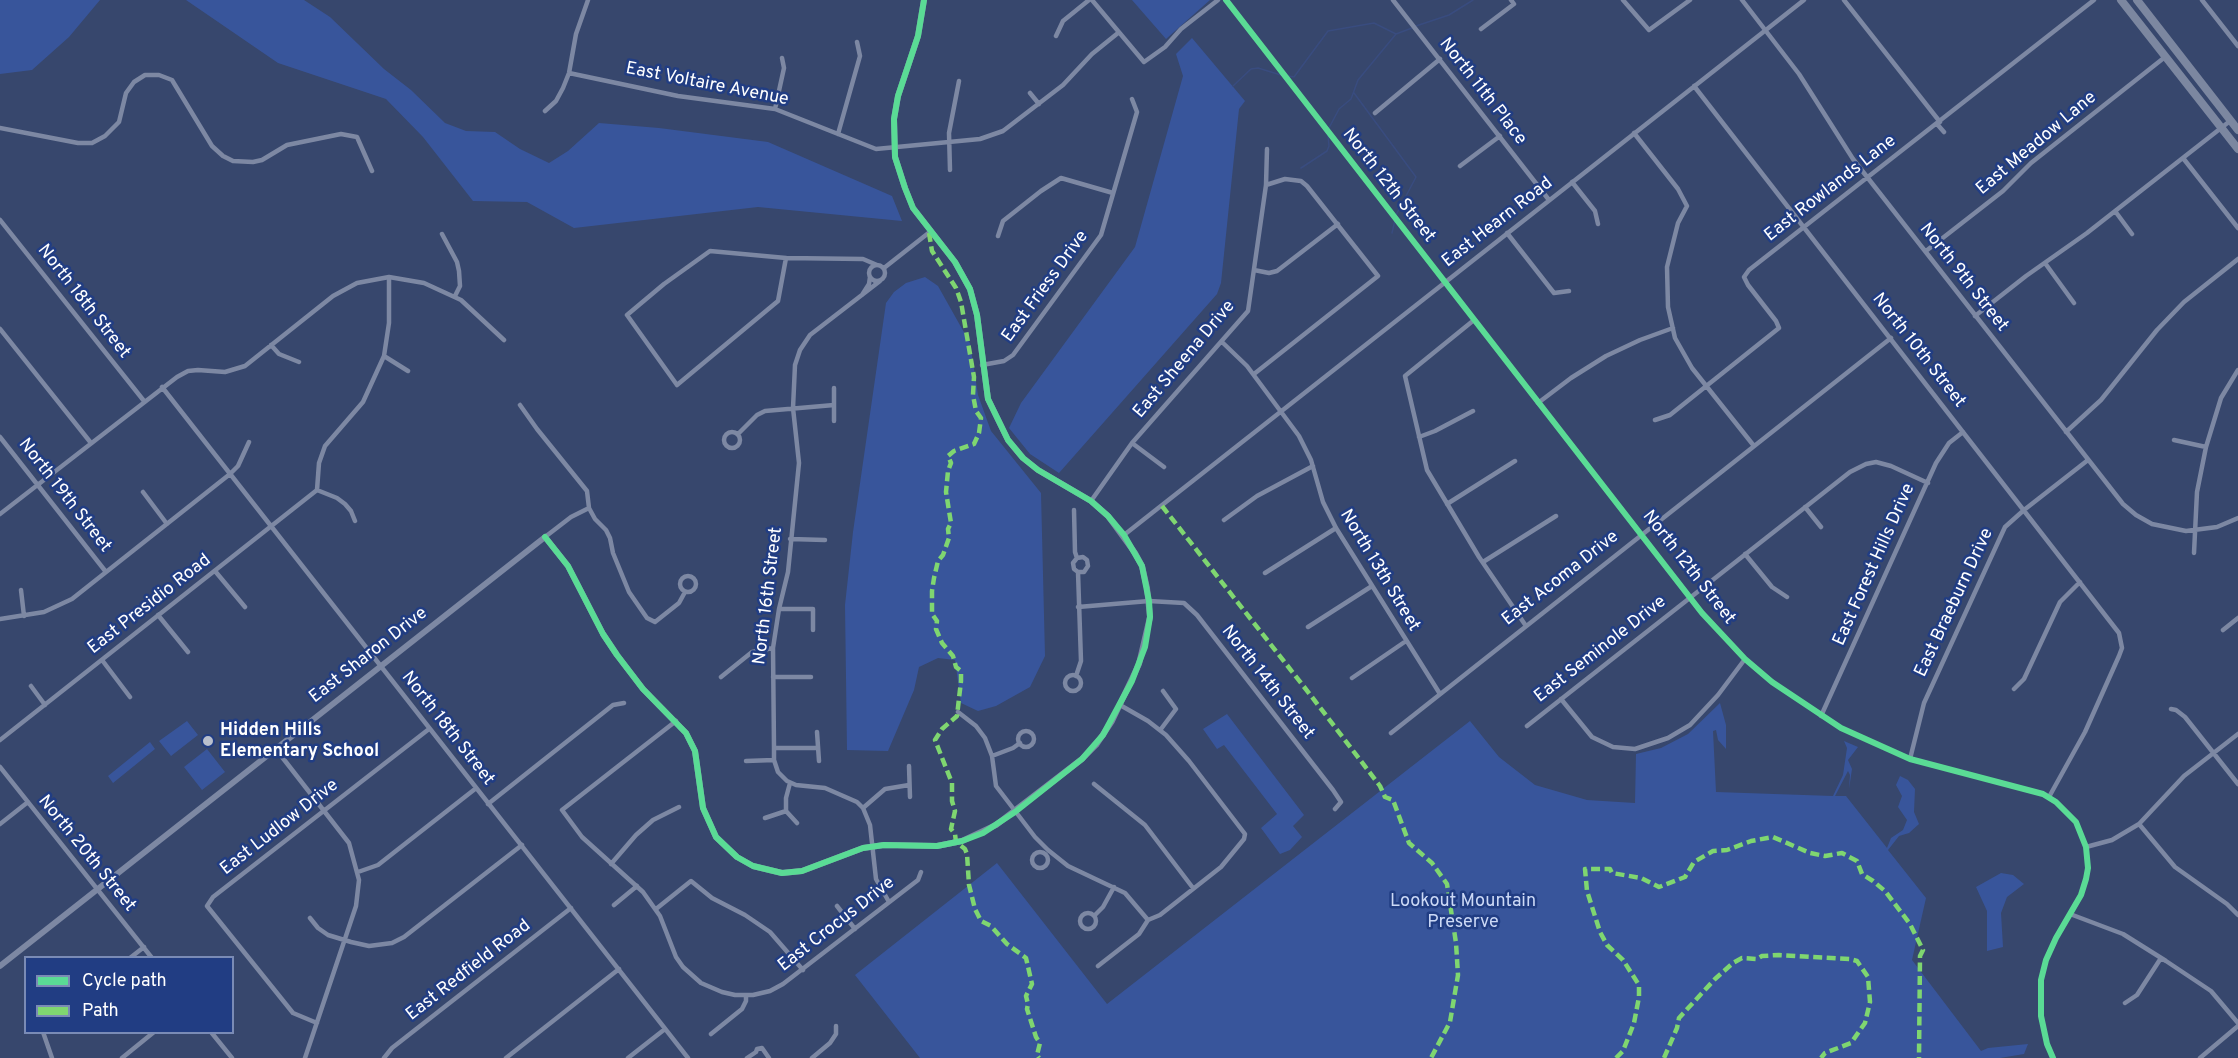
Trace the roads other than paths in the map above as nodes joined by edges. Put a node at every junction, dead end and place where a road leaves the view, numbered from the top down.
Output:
1 (588, 0) edge
2 (924, 0) edge
3 (1090, 0) edge
4 (1218, 0) edge
5 (1226, 0) edge
6 (1394, 0) edge
7 (1623, 0) edge
8 (1690, 0) edge
9 (1742, 0) edge
10 (1804, 0) edge
11 (1844, 0) edge
12 (2094, 0) edge
13 (2121, 0) edge
14 (2137, 0) edge
15 (2202, 0) edge
16 (1513, 2) edge
17 (2151, 19) junction
18 (2142, 26) junction
19 (1481, 28) dead end
20 (1765, 30) junction
21 (1118, 33) junction
22 (1056, 36) dead end
23 (857, 42) dead end
24 (2238, 46) edge
25 (2165, 57) junction
26 (782, 58) dead end
27 (1440, 59) junction
28 (569, 73) junction
29 (959, 81) dead end
30 (1694, 86) junction
31 (1030, 93) dead end
32 (1132, 99) dead end
33 (1039, 104) junction
34 (775, 109) junction
35 (545, 111) dead end
36 (1375, 113) dead end
37 (2231, 121) junction
38 (1939, 123) junction
39 (0, 128) edge
40 (2221, 128) junction
41 (2238, 130) edge
42 (1944, 132) dead end
43 (1634, 133) junction
44 (838, 134) junction
45 (1500, 136) junction
46 (949, 142) junction
47 (894, 147) junction
48 (1267, 149) dead end
49 (2238, 149) edge
50 (2183, 158) junction
51 (1460, 166) dead end
52 (950, 170) dead end
53 (372, 171) dead end
54 (1867, 178) junction
55 (1572, 182) junction
56 (1266, 185) junction
57 (1113, 193) junction
58 (1550, 200) junction
59 (2115, 211) junction
60 (0, 220) edge
61 (1338, 224) junction
62 (1598, 224) dead end
63 (1804, 227) junction
64 (2238, 228) edge
65 (931, 231) junction
66 (1507, 233) junction
67 (442, 234) dead end
68 (2132, 234) dead end
69 (998, 236) dead end
70 (1926, 251) junction
71 (786, 258) junction
72 (2238, 259) edge
73 (860, 260) junction
74 (2045, 263) junction
75 (878, 265) junction
76 (884, 268) junction
77 (1254, 270) junction
78 (870, 275) junction
79 (389, 277) junction
80 (880, 281) junction
81 (1444, 282) junction
82 (1569, 291) dead end
83 (862, 295) junction
84 (455, 296) junction
85 (2074, 303) dead end
86 (1975, 316) junction
87 (1474, 320) junction
88 (1672, 328) junction
89 (0, 329) edge
90 (1891, 338) junction
91 (504, 340) dead end
92 (1222, 342) junction
93 (271, 345) junction
94 (384, 356) junction
95 (299, 362) dead end
96 (982, 365) junction
97 (408, 371) dead end
98 (2237, 372) edge
99 (1254, 374) junction
100 (1707, 386) junction
101 (162, 387) junction
102 (834, 388) dead end
103 (144, 401) junction
104 (1538, 403) junction
105 (520, 405) dead end
106 (834, 405) junction
107 (794, 408) junction
108 (1473, 411) dead end
109 (1282, 412) junction
110 (1655, 420) dead end
111 (834, 421) dead end
112 (1963, 432) junction
113 (2066, 432) junction
114 (738, 434) dead end
115 (0, 437) edge
116 (1419, 437) junction
117 (2174, 440) dead end
118 (249, 442) dead end
119 (91, 443) junction
120 (1132, 443) junction
121 (1754, 446) junction
122 (2206, 447) junction
123 (2088, 460) junction
124 (1515, 461) dead end
125 (1164, 466) dead end
126 (1313, 466) junction
127 (230, 474) junction
128 (1928, 483) junction
129 (37, 485) junction
130 (317, 490) junction
131 (142, 492) dead end
132 (1090, 501) junction
133 (1447, 504) junction
134 (1805, 507) junction
135 (589, 508) junction
136 (1074, 510) dead end
137 (2024, 510) junction
138 (0, 514) edge
139 (1556, 516) dead end
140 (2238, 518) edge
141 (1224, 520) dead end
142 (355, 521) dead end
143 (167, 524) junction
144 (271, 526) junction
145 (1821, 527) dead end
146 (1336, 528) junction
147 (2196, 531) junction
148 (1124, 535) junction
149 (1642, 535) junction
150 (545, 537) junction
151 (790, 539) junction
152 (825, 540) dead end
153 (2194, 553) dead end
154 (1745, 554) junction
155 (1077, 558) junction
156 (1483, 562) junction
157 (215, 571) junction
158 (106, 572) junction
159 (1078, 572) junction
160 (1265, 573) dead end
161 (2080, 582) junction
162 (1372, 586) junction
163 (21, 590) dead end
164 (685, 592) dead end
165 (1787, 597) dead end
166 (1690, 598) junction
167 (1149, 602) junction
168 (245, 607) dead end
169 (1078, 607) junction
170 (778, 609) junction
171 (158, 615) junction
172 (24, 616) junction
173 (2238, 618) edge
174 (0, 619) edge
175 (1526, 626) junction
176 (1308, 627) dead end
177 (813, 630) dead end
178 (2223, 630) dead end
179 (1406, 641) junction
180 (773, 648) junction
181 (188, 652) dead end
182 (1745, 659) junction
183 (102, 660) junction
184 (381, 666) junction
185 (1076, 676) dead end
186 (721, 677) dead end
187 (773, 677) junction
188 (811, 677) dead end
189 (1352, 678) dead end
190 (30, 686) dead end
191 (2014, 689) dead end
192 (1163, 691) dead end
193 (1440, 694) junction
194 (130, 697) dead end
195 (1561, 699) junction
196 (624, 703) dead end
197 (45, 705) junction
198 (1120, 705) junction
199 (2171, 709) dead end
200 (958, 712) dead end
201 (1821, 716) junction
202 (676, 721) junction
203 (1527, 726) dead end
204 (429, 729) junction
205 (1161, 729) junction
206 (817, 732) dead end
207 (1391, 733) dead end
208 (2238, 734) edge
209 (0, 740) edge
210 (1020, 743) dead end
211 (275, 748) junction
212 (774, 748) junction
213 (818, 748) junction
214 (2214, 753) junction
215 (992, 756) junction
216 (1910, 759) junction
217 (746, 760) dead end
218 (774, 760) junction
219 (819, 761) dead end
220 (909, 766) dead end
221 (0, 767) edge
222 (790, 783) junction
223 (1094, 784) dead end
224 (2238, 784) edge
225 (909, 785) junction
226 (476, 789) junction
227 (910, 797) dead end
228 (2049, 797) junction
229 (28, 802) junction
230 (488, 804) junction
231 (679, 807) dead end
232 (863, 808) junction
233 (1335, 809) dead end
234 (324, 810) junction
235 (786, 811) junction
236 (1015, 812) junction
237 (765, 818) dead end
238 (796, 823) dead end
239 (0, 824) edge
240 (2139, 824) junction
241 (522, 844) junction
242 (872, 847) junction
243 (2086, 847) junction
244 (611, 864) junction
245 (358, 872) junction
246 (921, 872) dead end
247 (637, 886) junction
248 (1114, 887) junction
249 (98, 888) junction
250 (1193, 888) junction
251 (889, 902) junction
252 (614, 905) dead end
253 (837, 906) dead end
254 (571, 908) junction
255 (656, 909) junction
256 (2070, 914) junction
257 (2238, 915) edge
258 (1094, 916) dead end
259 (310, 918) dead end
260 (1148, 920) junction
261 (855, 929) junction
262 (345, 940) junction
263 (144, 947) junction
264 (131, 956) edge
265 (151, 956) edge
266 (2161, 958) junction
267 (0, 966) edge
268 (1098, 966) dead end
269 (619, 969) junction
270 (803, 970) junction
271 (746, 995) junction
272 (2125, 1003) dead end
273 (317, 1023) junction
274 (2238, 1025) edge
275 (836, 1026) dead end
276 (665, 1029) junction
277 (44, 1034) edge
278 (152, 1034) edge
279 (213, 1034) edge
280 (711, 1034) dead end
281 (767, 1056) edge
282 (52, 1058) edge
283 (122, 1058) edge
284 (232, 1058) edge
285 (305, 1058) edge
286 (384, 1058) edge
287 (506, 1058) edge
288 (628, 1058) edge
289 (688, 1058) edge
290 (747, 1058) edge
291 (812, 1058) edge
292 (2052, 1058) edge
293 (2200, 1058) edge

1 - 28 street
2 - 47 street
3 - 21 street
3 - 22 street
4 - 21 street
5 - 81 street, North 12th Street
6 - 27 street, North 11th Place
7 - 8 street
9 - 20 street, North 9th Street
10 - 20 street, East Hearn Road
11 - 38 street
12 - 38 street, East Rowlands Lane
13 - 18 main road
14 - 17 main road
15 - 24 street
16 - 19 street
17 - 18 main road
17 - 37 main road
18 - 25 main road
20 - 30 street, East Hearn Road
20 - 54 street, North 9th Street
21 - 33 street, East Voltaire Avenue
23 - 44 street
25 - 40 main road
25 - 70 street, East Meadow Lane
26 - 34 street
27 - 36 street
27 - 45 street, North 11th Place
28 - 34 street, East Voltaire Avenue
28 - 35 street
29 - 46 street
30 - 43 street, East Hearn Road
30 - 63 street, North 10th Street
31 - 33 street
32 - 57 street, East Friess Drive
33 - 46 street, East Voltaire Avenue
34 - 44 street, East Voltaire Avenue
37 - 40 street
37 - 41 main road
38 - 42 street
38 - 54 street, East Rowlands Lane
39 - 53 street
40 - 49 main road
40 - 50 street
43 - 55 street, East Hearn Road
43 - 88 street
44 - 47 street, East Voltaire Avenue
45 - 51 street
45 - 58 street, North 11th Place
46 - 47 street, East Voltaire Avenue
46 - 52 street
47 - 65 street
48 - 56 street, East Sheena Drive
50 - 59 street
50 - 64 street
54 - 63 street, East Rowlands Lane
54 - 70 street, North 9th Street
55 - 58 street, East Hearn Road
55 - 62 street
56 - 61 street
56 - 77 street, East Sheena Drive
57 - 69 street
57 - 96 street, East Friess Drive
58 - 66 street, East Hearn Road
59 - 68 street
59 - 74 street
60 - 103 street, North 18th Street
61 - 77 street
61 - 99 street
63 - 90 street, North 10th Street
63 - 100 street, East Rowlands Lane
65 - 76 street
65 - 96 street
66 - 81 street, East Hearn Road
66 - 82 street
67 - 84 street
70 - 86 street, North 9th Street
71 - 71 street
71 - 73 street
72 - 113 street
73 - 75 street
73 - 78 street
74 - 85 street
74 - 86 street
75 - 76 street
75 - 78 street
76 - 80 street
77 - 92 street, East Sheena Drive
78 - 80 street
78 - 83 street, North 16th Street
79 - 84 street
79 - 93 street
79 - 94 street
80 - 83 street, North 16th Street
81 - 87 street, North 12th Street
81 - 109 street, East Hearn Road
83 - 107 street, North 16th Street
84 - 91 street
86 - 113 street, North 9th Street
87 - 104 street, North 12th Street
87 - 116 street
88 - 100 street
88 - 104 street
89 - 119 street
90 - 112 street, North 10th Street
90 - 121 street, East Acoma Drive
92 - 99 street, North 13th Street
92 - 120 street, East Sheena Drive
93 - 95 street
93 - 101 street
94 - 97 street
94 - 130 street
96 - 132 street
98 - 122 street
99 - 109 street, North 13th Street
100 - 110 street
100 - 121 street
101 - 103 street
101 - 127 street, North 18th Street
102 - 106 street
103 - 119 street
104 - 149 street, North 12th Street
105 - 135 street
106 - 107 street
106 - 111 street
107 - 114 street
107 - 151 street, North 16th Street
108 - 116 street
109 - 126 street, North 13th Street
109 - 148 street, East Hearn Road
112 - 128 street, East Forest Hills Drive
112 - 137 street, North 10th Street
113 - 123 street, North 9th Street
115 - 129 street, North 19th Street
116 - 133 street
117 - 122 street
118 - 127 street
119 - 129 street
120 - 125 street
120 - 132 street, East Sheena Drive
121 - 149 street, East Acoma Drive
122 - 147 street
123 - 137 street, East Braeburn Drive
123 - 147 street, North 9th Street
124 - 133 street
126 - 141 street
126 - 146 street, North 13th Street
127 - 143 street
127 - 144 street, North 18th Street
128 - 134 street, East Seminole Drive
128 - 201 street, East Forest Hills Drive
129 - 138 street
129 - 158 street, North 19th Street
130 - 142 street
130 - 144 street, East Presidio Road
131 - 143 street
132 - 148 street
133 - 156 street
134 - 145 street
134 - 154 street, East Seminole Drive
135 - 150 street, East Sharon Drive
135 - 164 street
136 - 155 street
137 - 161 street, North 10th Street
137 - 216 street, East Braeburn Drive
139 - 156 street
140 - 147 street
143 - 158 street
144 - 157 street, East Presidio Road
144 - 184 street, North 18th Street
146 - 160 street
146 - 162 street, North 13th Street
147 - 153 street
148 - 167 street
149 - 166 street, North 12th Street
149 - 175 street, East Acoma Drive
150 - 184 street, East Sharon Drive
150 - 202 street
151 - 152 street
151 - 170 street, North 16th Street
154 - 165 street
154 - 166 street, East Seminole Drive
155 - 159 street
155 - 159 street
156 - 175 street
157 - 168 street
157 - 171 street, East Presidio Road
158 - 172 street
159 - 169 street
161 - 191 street
161 - 228 street, North 10th Street
162 - 176 street
162 - 179 street, North 13th Street
163 - 172 street
166 - 182 street, North 12th Street
166 - 195 street, East Seminole Drive
167 - 169 street
167 - 198 street
167 - 233 street, North 14th Street
169 - 185 street
170 - 177 street
170 - 180 street, North 16th Street
171 - 181 street
171 - 183 street, East Presidio Road
172 - 174 street
173 - 178 street
175 - 193 street, East Acoma Drive
179 - 189 street
179 - 193 street, North 13th Street
180 - 186 street
180 - 187 street, North 16th Street
182 - 195 street
182 - 201 street, North 12th Street
183 - 194 street
183 - 197 street, East Presidio Road
184 - 204 street, North 18th Street
184 - 211 street, East Sharon Drive
187 - 188 street
187 - 212 street, North 16th Street
190 - 197 street
192 - 205 street
193 - 207 street, East Acoma Drive
195 - 203 street, East Seminole Drive
196 - 230 street
197 - 209 street, East Presidio Road
198 - 205 street
198 - 236 street
199 - 214 street
200 - 215 street
201 - 216 street, North 12th Street
202 - 242 street
202 - 244 street
204 - 226 street, North 18th Street
204 - 234 street, East Ludlow Drive
205 - 250 street
206 - 213 street
208 - 214 street
210 - 215 street
211 - 234 street
211 - 249 street, East Sharon Drive
212 - 213 street
212 - 218 street, North 16th Street
213 - 219 street
214 - 224 street
214 - 240 street
215 - 236 street
216 - 228 street, North 12th Street
217 - 218 street
218 - 222 street
220 - 225 street
221 - 229 street, North 20th Street
222 - 232 street
222 - 235 street
223 - 250 street
225 - 227 street
225 - 232 street
226 - 230 street, North 18th Street
226 - 245 street
228 - 243 street, North 12th Street
229 - 239 street
229 - 249 street, North 20th Street
230 - 241 street, North 18th Street
231 - 244 street
232 - 242 street
234 - 245 street
234 - 273 street, East Ludlow Drive
235 - 237 street
235 - 238 street
236 - 242 street
236 - 248 street
240 - 243 street
240 - 257 street
241 - 254 street, North 18th Street
241 - 262 street
242 - 251 street
243 - 256 street, North 12th Street
244 - 247 street
245 - 262 street
246 - 251 street, East Crocus Drive
247 - 252 street
247 - 255 street
248 - 258 street
248 - 260 street
249 - 263 street, North 20th Street
249 - 267 street, East Sharon Drive
250 - 260 street
251 - 261 street, East Crocus Drive
253 - 261 street
254 - 269 street, North 18th Street
254 - 286 street, East Redfield Road
255 - 270 street
255 - 271 street
256 - 266 street
256 - 292 street, North 12th Street
259 - 262 street
260 - 268 street
261 - 270 street, East Crocus Drive
262 - 273 street
263 - 264 street
263 - 265 street, North 20th Street
266 - 272 street
266 - 274 street
269 - 276 street, North 18th Street
269 - 287 street
270 - 271 street, East Crocus Drive
271 - 280 street
273 - 285 street
274 - 293 street
275 - 291 street
276 - 288 street
276 - 289 street, North 18th Street
277 - 282 street
278 - 283 street
279 - 284 street
281 - 290 street

